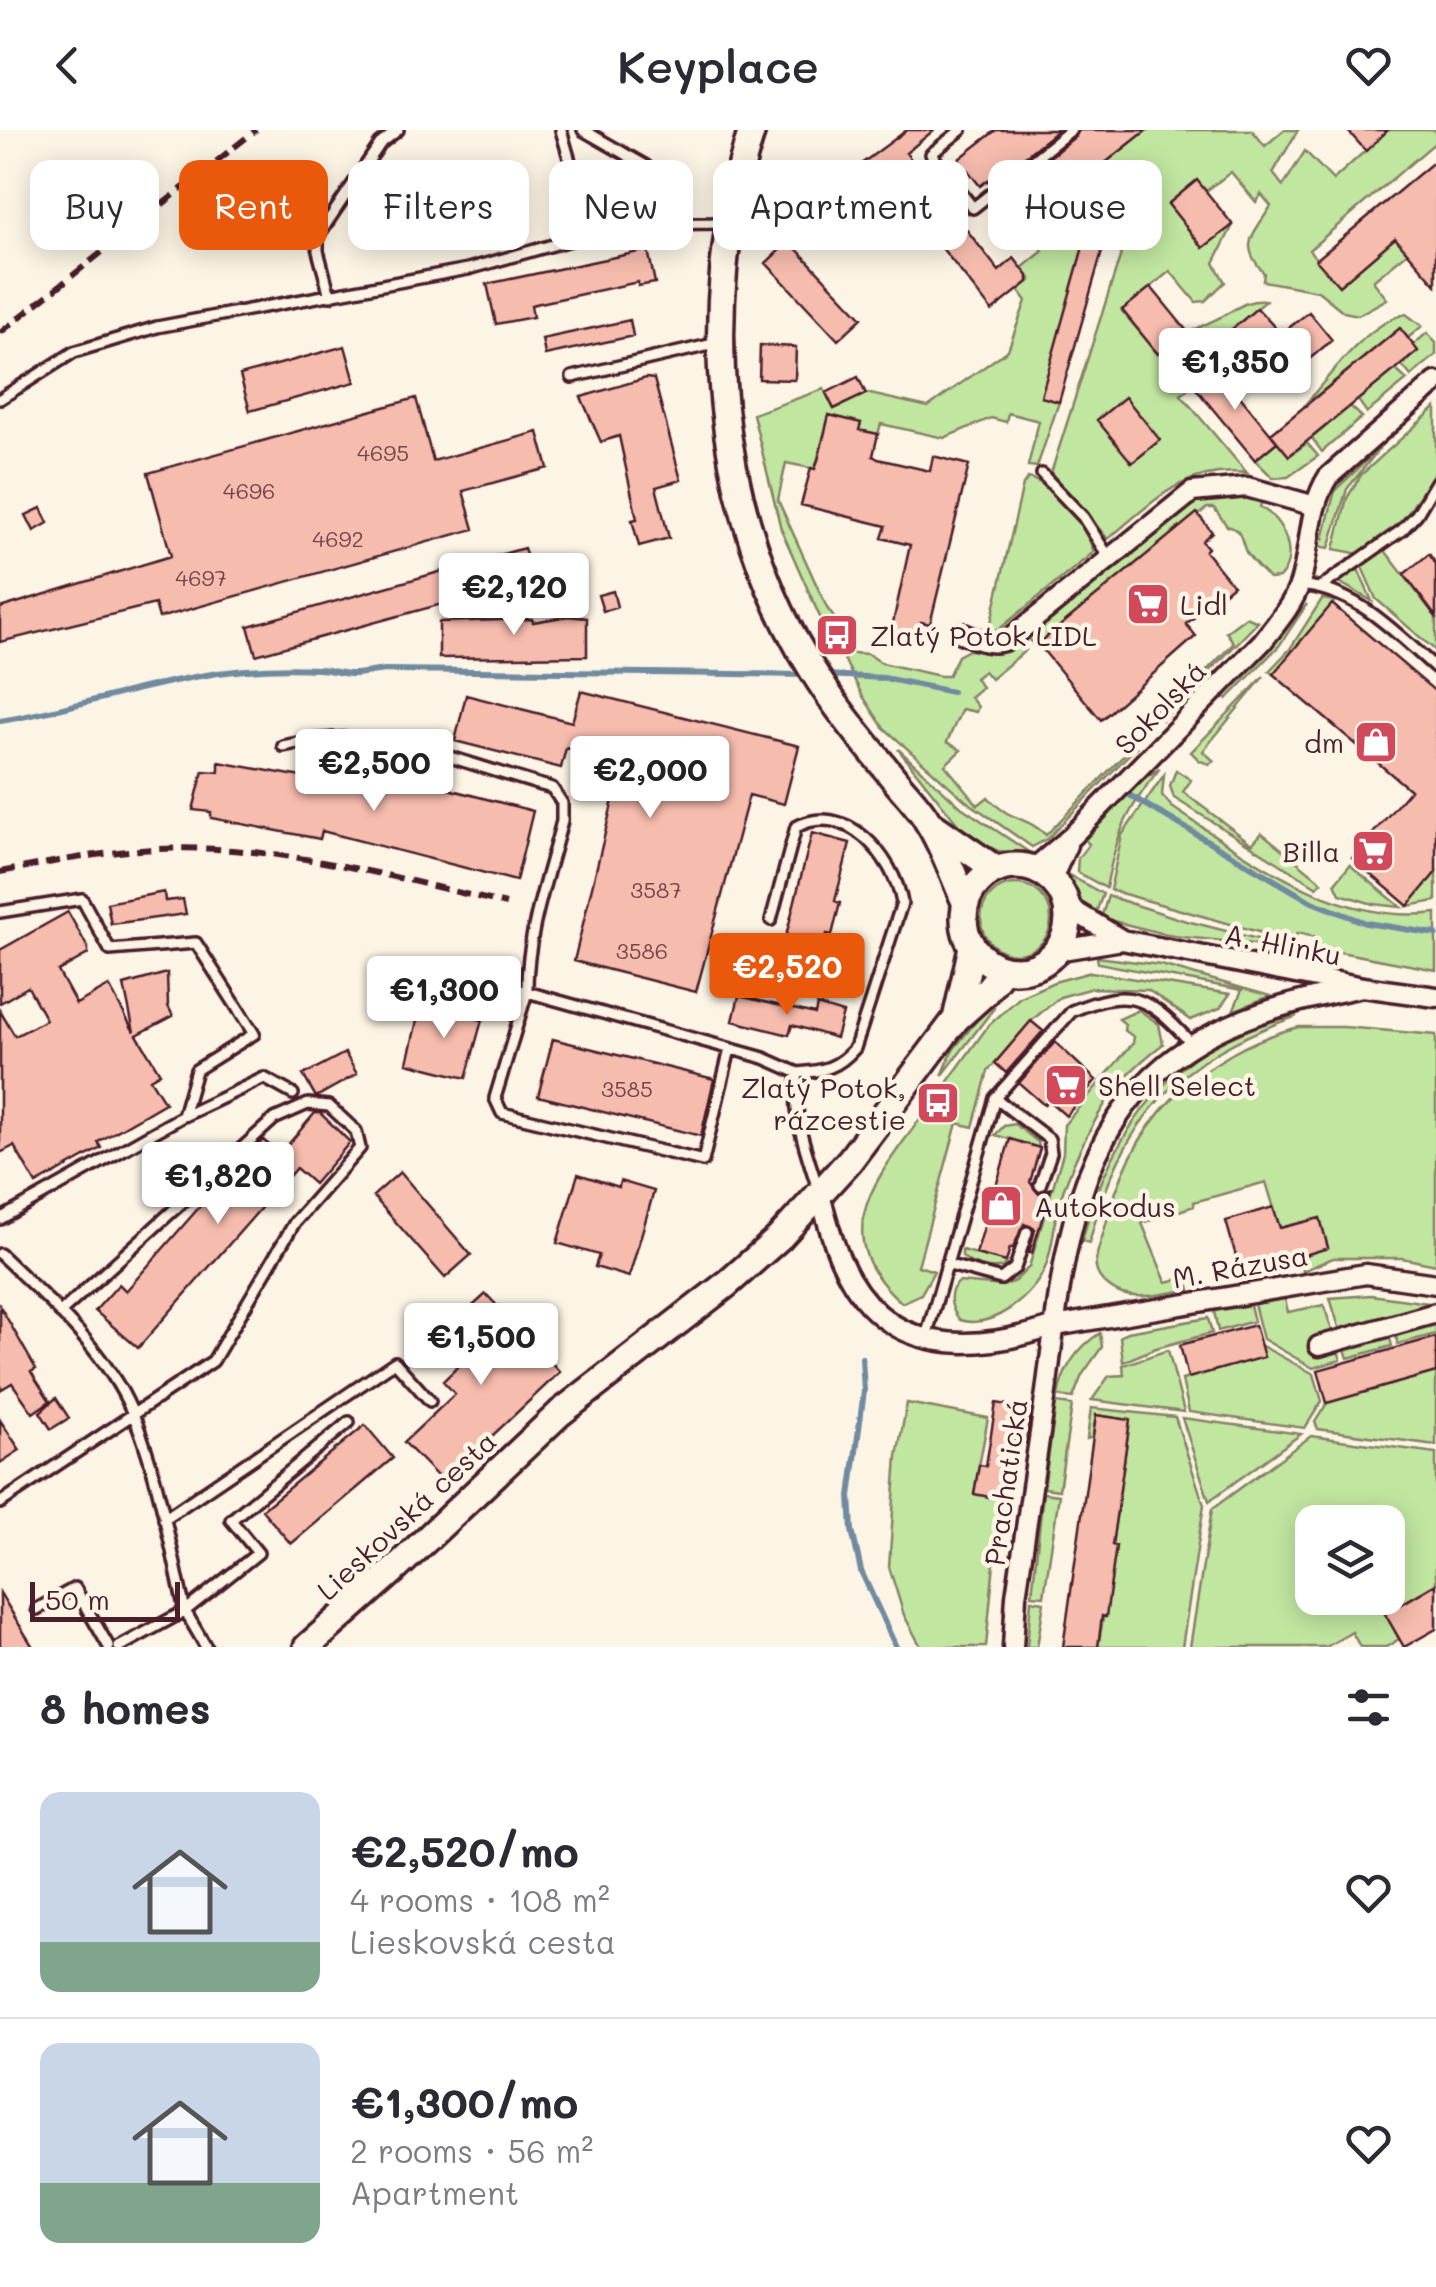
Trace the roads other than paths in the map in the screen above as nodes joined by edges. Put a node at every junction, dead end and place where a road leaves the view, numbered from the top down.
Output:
1 (398, 130) edge
2 (561, 130) edge
3 (583, 130) edge
4 (752, 130) edge
5 (962, 130) edge
6 (1071, 130) edge
7 (570, 160) edge
8 (636, 160) edge
9 (746, 160) edge
10 (549, 246) edge
11 (730, 250) edge
12 (330, 296) junction
13 (721, 343) junction
14 (572, 377) dead end
15 (1436, 382) edge
16 (0, 399) edge
17 (1042, 474) dead end
18 (1436, 482) edge
19 (1315, 506) junction
20 (1108, 556) junction
21 (1299, 585) junction
22 (1321, 587) junction
23 (961, 634) dead end
24 (1436, 668) edge
25 (283, 746) dead end
26 (929, 823) junction
27 (997, 870) junction
28 (1041, 875) junction
29 (966, 904) junction
30 (1066, 906) junction
31 (0, 912) edge
32 (771, 920) dead end
33 (1122, 940) junction
34 (972, 947) junction
35 (1056, 951) junction
36 (1004, 969) junction
37 (451, 970) dead end
38 (1363, 988) junction
39 (527, 992) junction
40 (1436, 997) edge
41 (956, 1020) junction
42 (1193, 1045) junction
43 (730, 1049) junction
44 (798, 1073) junction
45 (293, 1094) dead end
46 (995, 1098) junction
47 (183, 1116) junction
48 (1040, 1185) dead end
49 (820, 1196) junction
50 (0, 1219) edge
51 (1027, 1232) dead end
52 (0, 1254) edge
53 (946, 1264) junction
54 (1436, 1284) edge
55 (60, 1312) junction
56 (1436, 1312) edge
57 (1055, 1326) junction
58 (925, 1340) junction
59 (1320, 1346) dead end
60 (430, 1401) dead end
61 (132, 1416) junction
62 (349, 1422) dead end
63 (0, 1502) edge
64 (164, 1519) junction
65 (37, 1608) dead end
66 (185, 1610) junction
67 (109, 1647) edge
68 (119, 1647) edge
69 (206, 1647) edge
70 (308, 1647) edge
71 (1013, 1647) edge

1 - 12 lane
2 - 7 lane
3 - 8 lane
4 - 9 street
5 - 6 lane
10 - 12 lane
11 - 13 street
12 - 16 lane
13 - 14 lane
13 - 26 street
15 - 19 street, Sokolská
17 - 20 lane
18 - 22 lane
19 - 20 street
19 - 21 street, Sokolská
20 - 23 street
21 - 22 lane
21 - 28 street, Sokolská
22 - 24 lane
25 - 39 lane
26 - 27 street
26 - 29 street, Lieskovská cesta
27 - 28 street
27 - 29 street
28 - 30 street
29 - 34 street, Lieskovská cesta
30 - 33 street
30 - 35 street
31 - 47 lane
32 - 44 lane
33 - 35 street
33 - 38 street, A. Hlinku
34 - 36 street
34 - 41 street, Lieskovská cesta
35 - 36 street
36 - 41 street, Lieskovská cesta
37 - 39 lane
38 - 40 street, A. Hlinku
38 - 42 street, Prachatická
39 - 43 lane
39 - 43 lane
41 - 49 street, Lieskovská cesta
42 - 46 lane
42 - 57 street, Prachatická
43 - 44 lane
44 - 49 lane
45 - 47 lane
46 - 48 lane
46 - 53 lane
47 - 50 lane
49 - 58 street
49 - 70 street, Lieskovská cesta
51 - 53 lane
52 - 55 lane
53 - 58 lane
54 - 57 street, M. Rázusa
55 - 61 lane
55 - 61 lane
56 - 59 street
57 - 58 street
57 - 71 street, Prachatická
60 - 64 lane
61 - 63 lane
61 - 64 lane
62 - 66 lane
64 - 66 lane
65 - 67 lane
66 - 68 lane
66 - 69 lane

